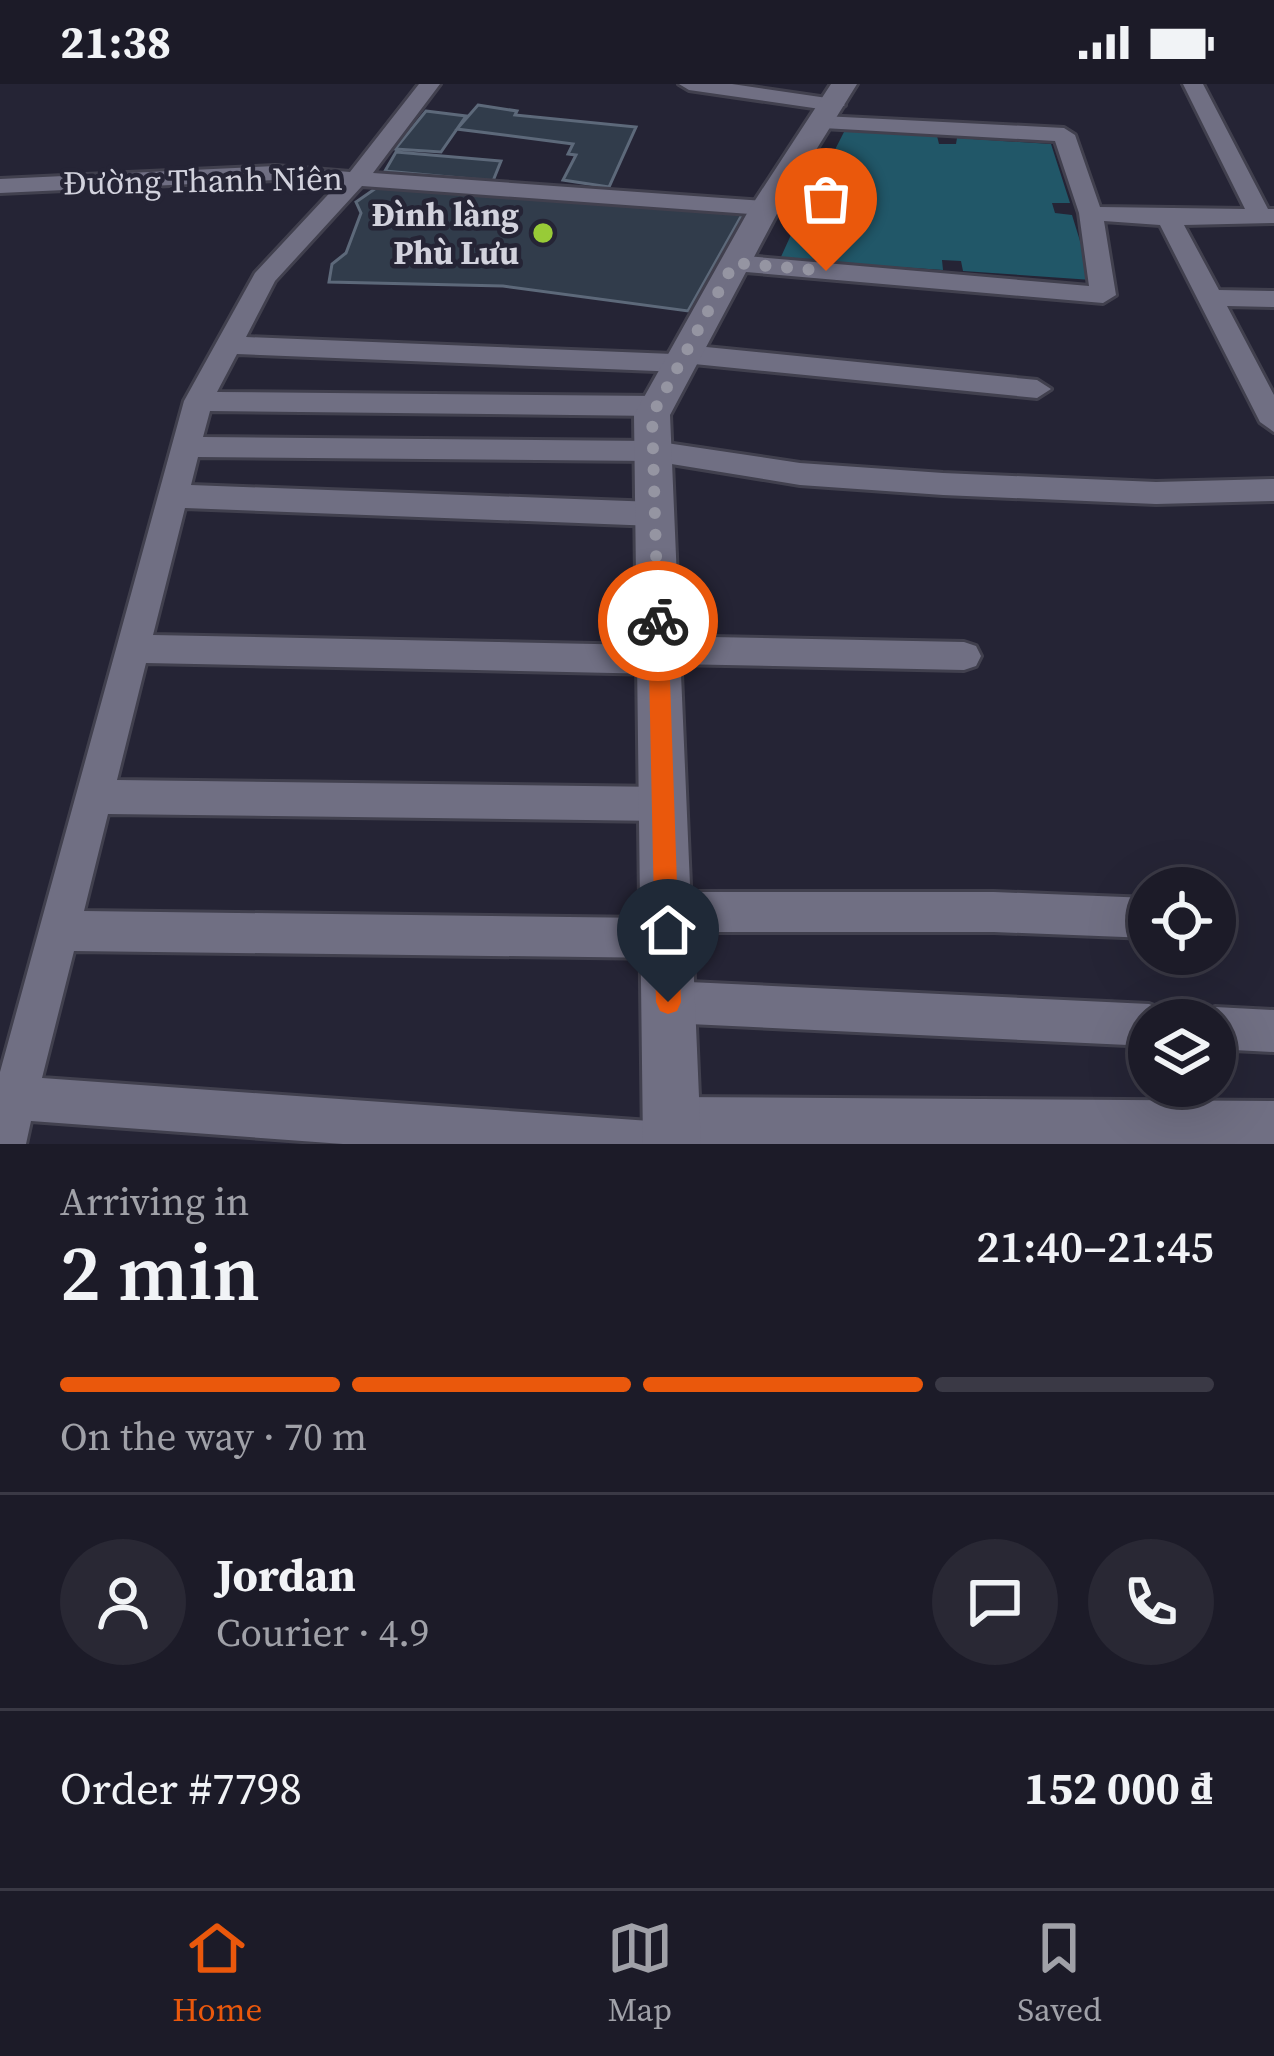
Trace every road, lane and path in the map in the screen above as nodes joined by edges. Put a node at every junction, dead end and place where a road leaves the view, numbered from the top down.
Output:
1 (430, 84) edge
2 (689, 84) edge
3 (1193, 84) edge
4 (834, 104) edge
5 (358, 177) junction
6 (0, 186) edge
7 (765, 208) junction
8 (1090, 213) junction
9 (1267, 216) edge
10 (1169, 218) junction
11 (734, 263) junction
12 (1210, 298) junction
13 (1274, 299) edge
14 (226, 345) junction
15 (1236, 348) junction
16 (1274, 348) edge
17 (683, 358) junction
18 (1037, 389) dead end
19 (198, 401) junction
20 (1270, 405) edge
21 (657, 406) junction
22 (186, 447) junction
23 (653, 451) junction
24 (1274, 490) edge
25 (173, 496) junction
26 (655, 514) junction
27 (134, 649) junction
28 (659, 655) junction
29 (964, 656) dead end
30 (97, 797) junction
31 (663, 804) junction
32 (1128, 916) edge
33 (666, 925) junction
34 (62, 932) junction
35 (668, 1002) junction
36 (1128, 1023) edge
37 (1236, 1029) edge
38 (1274, 1031) edge
39 (16, 1098) junction
40 (1274, 1124) edge
41 (304, 1131) edge
42 (667, 1136) edge
43 (3, 1144) edge

1 - 5 street
2 - 4 street
3 - 9 street
4 - 7 street
4 - 8 street
5 - 6 street, Đường Thanh Niên
5 - 7 street, Đường Thanh Niên
5 - 14 street
7 - 11 street
8 - 10 street
8 - 11 street
9 - 10 street
10 - 12 street
11 - 17 street
12 - 13 street
12 - 15 street
14 - 17 street
14 - 19 street
15 - 16 street
15 - 20 street
17 - 18 street
17 - 21 street
19 - 21 street
19 - 22 street
21 - 23 street
22 - 23 street
22 - 25 street
23 - 24 street
23 - 26 street
25 - 26 street
25 - 27 street
26 - 28 street
27 - 28 street
27 - 30 street
28 - 29 street
28 - 31 street
30 - 31 street
30 - 34 street
31 - 33 street
32 - 33 street
33 - 34 street
33 - 35 street
34 - 39 street
35 - 36 street
35 - 42 street
37 - 38 street
39 - 41 street
39 - 43 street
40 - 42 street
41 - 42 street

